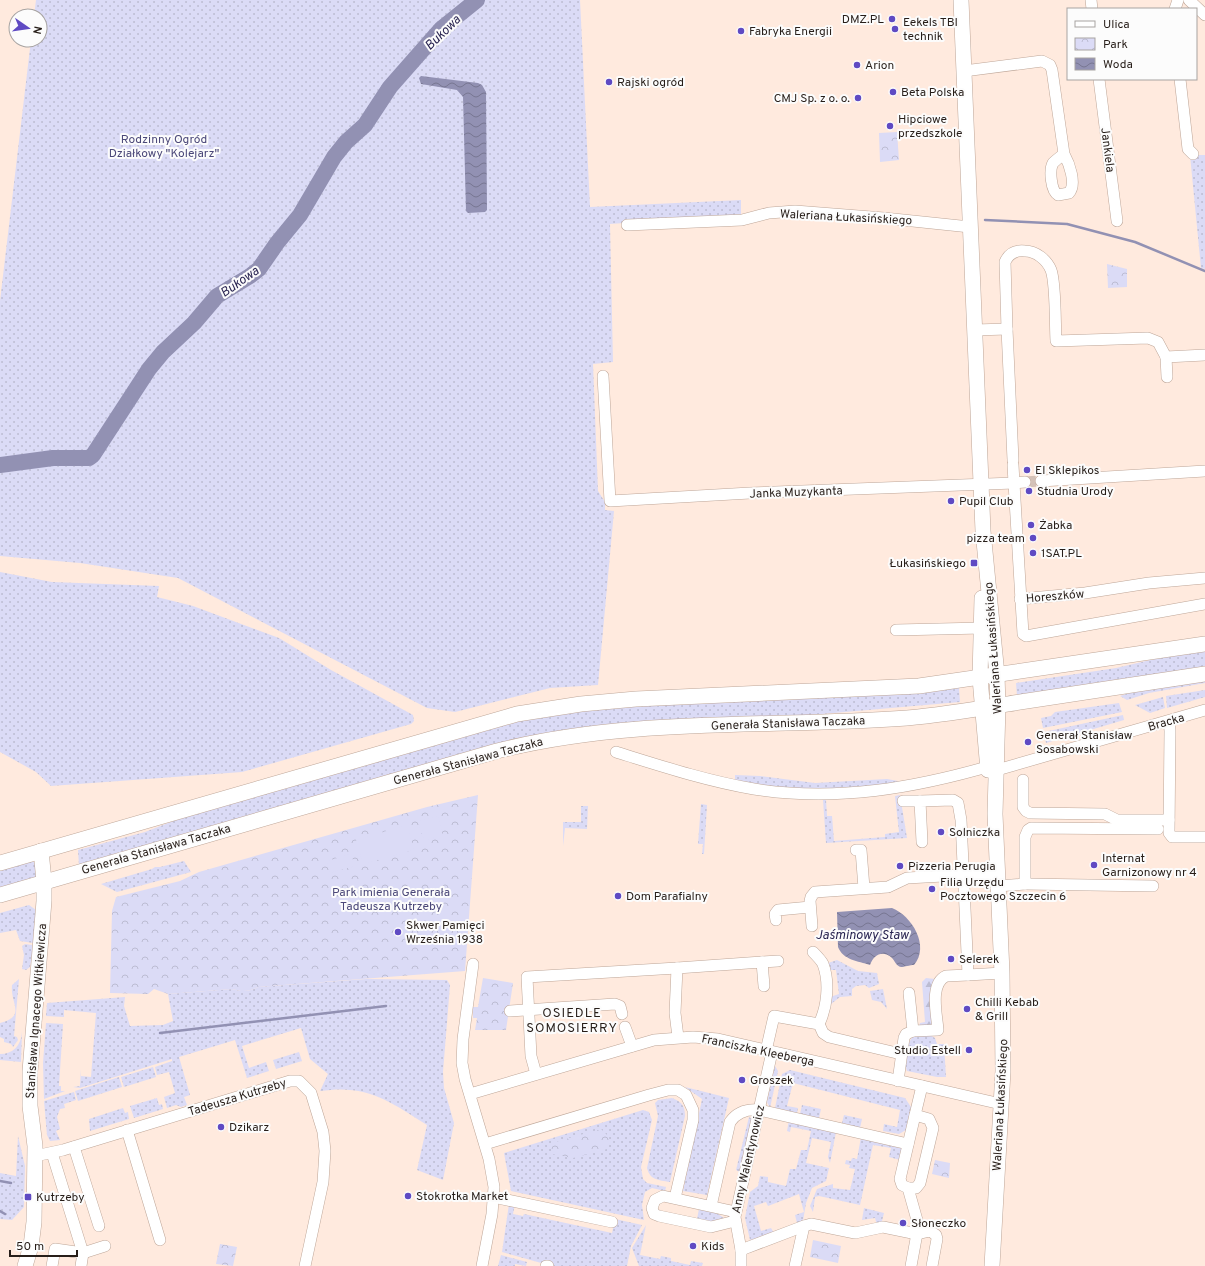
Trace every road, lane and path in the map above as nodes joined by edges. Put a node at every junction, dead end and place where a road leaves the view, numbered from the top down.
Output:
1 (961, 0) edge
2 (1189, 0) edge
3 (1205, 15) edge
4 (964, 70) junction
5 (1099, 80) edge
6 (1180, 80) edge
7 (1064, 154) dead end
8 (1193, 154) dead end
9 (1117, 221) dead end
10 (627, 225) dead end
11 (970, 226) junction
12 (1007, 329) junction
13 (975, 330) junction
14 (1205, 355) edge
15 (1166, 357) junction
16 (603, 376) dead end
17 (1167, 377) dead end
18 (1205, 471) edge
19 (1041, 481) tunnel mouth
20 (1026, 482) tunnel mouth
21 (1014, 483) junction
22 (981, 484) junction
23 (983, 531) junction
24 (1205, 578) edge
25 (1020, 599) junction
26 (1205, 604) edge
27 (1059, 625) dead end
28 (982, 628) junction
29 (1022, 628) junction
30 (896, 630) dead end
31 (1205, 644) edge
32 (1205, 674) edge
33 (997, 675) junction
34 (980, 678) junction
35 (998, 706) junction
36 (982, 709) junction
37 (1205, 710) edge
38 (1169, 721) junction
39 (616, 752) dead end
40 (992, 768) junction
41 (1023, 780) dead end
42 (903, 801) dead end
43 (920, 801) junction
44 (1169, 820) junction
45 (1158, 829) dead end
46 (1205, 837) edge
47 (922, 842) dead end
48 (856, 850) dead end
49 (41, 851) junction
50 (0, 863) edge
51 (963, 875) junction
52 (998, 879) junction
53 (44, 881) junction
54 (1025, 884) junction
55 (1153, 886) dead end
56 (864, 888) junction
57 (0, 894) edge
58 (810, 907) junction
59 (776, 920) dead end
60 (812, 926) dead end
61 (813, 952) dead end
62 (778, 961) dead end
63 (762, 962) junction
64 (473, 964) dead end
65 (677, 968) junction
66 (1002, 972) junction
67 (968, 974) junction
68 (764, 986) dead end
69 (910, 992) dead end
70 (529, 1010) junction
71 (510, 1011) dead end
72 (622, 1014) dead end
73 (819, 1024) junction
74 (625, 1027) dead end
75 (913, 1031) junction
76 (678, 1037) junction
77 (632, 1046) junction
78 (769, 1052) junction
79 (901, 1054) junction
80 (536, 1074) junction
81 (898, 1081) junction
82 (922, 1086) junction
83 (470, 1094) junction
84 (1001, 1104) junction
85 (759, 1110) junction
86 (915, 1115) junction
87 (127, 1130) junction
88 (485, 1144) junction
89 (908, 1144) junction
90 (74, 1146) junction
91 (52, 1153) junction
92 (35, 1156) junction
93 (908, 1188) junction
94 (493, 1197) junction
95 (675, 1198) junction
96 (711, 1206) junction
97 (736, 1216) junction
98 (612, 1222) dead end
99 (99, 1226) dead end
100 (804, 1226) junction
101 (917, 1234) junction
102 (160, 1240) dead end
103 (105, 1246) dead end
104 (741, 1250) junction
105 (83, 1253) junction
106 (25, 1266) edge
107 (52, 1266) edge
108 (81, 1266) edge
109 (305, 1266) edge
110 (482, 1266) edge
111 (741, 1266) edge
112 (795, 1266) edge
113 (911, 1266) edge
114 (932, 1266) edge
115 (992, 1266) edge

1 - 4 main road, Waleriana Łukasińskiego
2 - 3 street
4 - 7 street
4 - 11 main road, Waleriana Łukasińskiego
5 - 9 street, Jankiela
6 - 8 street
10 - 11 street, Waleriana Łukasińskiego
11 - 13 main road, Waleriana Łukasińskiego
12 - 13 street
12 - 15 street, Horeszków
12 - 21 street, Horeszków
13 - 22 main road, Waleriana Łukasińskiego
14 - 15 street
15 - 17 street
16 - 22 street, Janka Muzykanta
18 - 19 street
20 - 21 street
21 - 22 street
21 - 25 street, Horeszków
22 - 23 main road, Waleriana Łukasińskiego
23 - 28 main road, Waleriana Łukasińskiego
23 - 33 main road, Waleriana Łukasińskiego
24 - 25 street, Horeszków
25 - 29 street
26 - 29 street
27 - 29 street
28 - 30 street, Waleriana Łukasińskiego
28 - 34 main road, Waleriana Łukasińskiego
31 - 33 main road
32 - 35 main road, Generała Stanisława Taczaka
33 - 34 main road
33 - 35 main road, Waleriana Łukasińskiego
34 - 36 main road, Waleriana Łukasińskiego
34 - 49 main road
35 - 36 main road, Generała Stanisława Taczaka
35 - 40 main road, Waleriana Łukasińskiego
36 - 40 main road, Waleriana Łukasińskiego
36 - 53 main road, Generała Stanisława Taczaka
37 - 38 street, Bracka
38 - 40 street, Bracka
38 - 44 street
39 - 40 street, Bracka
40 - 52 main road, Waleriana Łukasińskiego
41 - 44 street
42 - 43 street
43 - 47 street
43 - 51 street
44 - 46 street
45 - 54 street
48 - 56 street
49 - 50 main road
49 - 53 main road, Stanisława Ignacego Witkiewicza
51 - 52 street
51 - 56 street
51 - 67 street
52 - 54 street
52 - 66 main road, Waleriana Łukasińskiego
53 - 57 main road, Generała Stanisława Taczaka
53 - 92 main road, Stanisława Ignacego Witkiewicza
54 - 55 street
56 - 58 street
58 - 59 street
58 - 60 street
61 - 73 street
62 - 63 street
63 - 65 street
63 - 68 street
64 - 83 street
65 - 70 street
65 - 76 street
66 - 67 street
66 - 84 main road, Waleriana Łukasińskiego
67 - 75 street
69 - 75 street
70 - 71 street
70 - 72 street
70 - 80 street
73 - 78 street, Anny Walentynowicz
73 - 79 street
74 - 77 street
75 - 79 street
76 - 77 street, Franciszka Kleeberga
76 - 78 street, Franciszka Kleeberga
77 - 80 street, Franciszka Kleeberga
78 - 81 street, Franciszka Kleeberga
78 - 85 street, Anny Walentynowicz
79 - 81 street
80 - 83 street, Franciszka Kleeberga
81 - 82 street, Franciszka Kleeberga
82 - 84 street, Franciszka Kleeberga
82 - 86 street
83 - 88 street
84 - 115 main road, Waleriana Łukasińskiego
85 - 89 street
85 - 96 street
85 - 97 street, Anny Walentynowicz
86 - 89 street
86 - 93 street
87 - 90 street, Tadeusza Kutrzeby
87 - 102 street
87 - 109 street, Tadeusza Kutrzeby
88 - 94 street
88 - 95 street
89 - 93 street
90 - 91 street, Tadeusza Kutrzeby
90 - 99 street
91 - 92 street, Tadeusza Kutrzeby
91 - 105 street
92 - 106 main road, Stanisława Ignacego Witkiewicza
93 - 101 street
94 - 98 street
94 - 110 street
95 - 96 street
95 - 97 street
96 - 97 street
97 - 104 street, Anny Walentynowicz
100 - 101 street
100 - 104 street
100 - 112 street
101 - 113 street
101 - 114 street
103 - 105 street
104 - 111 street, Anny Walentynowicz
105 - 107 street
105 - 108 street

